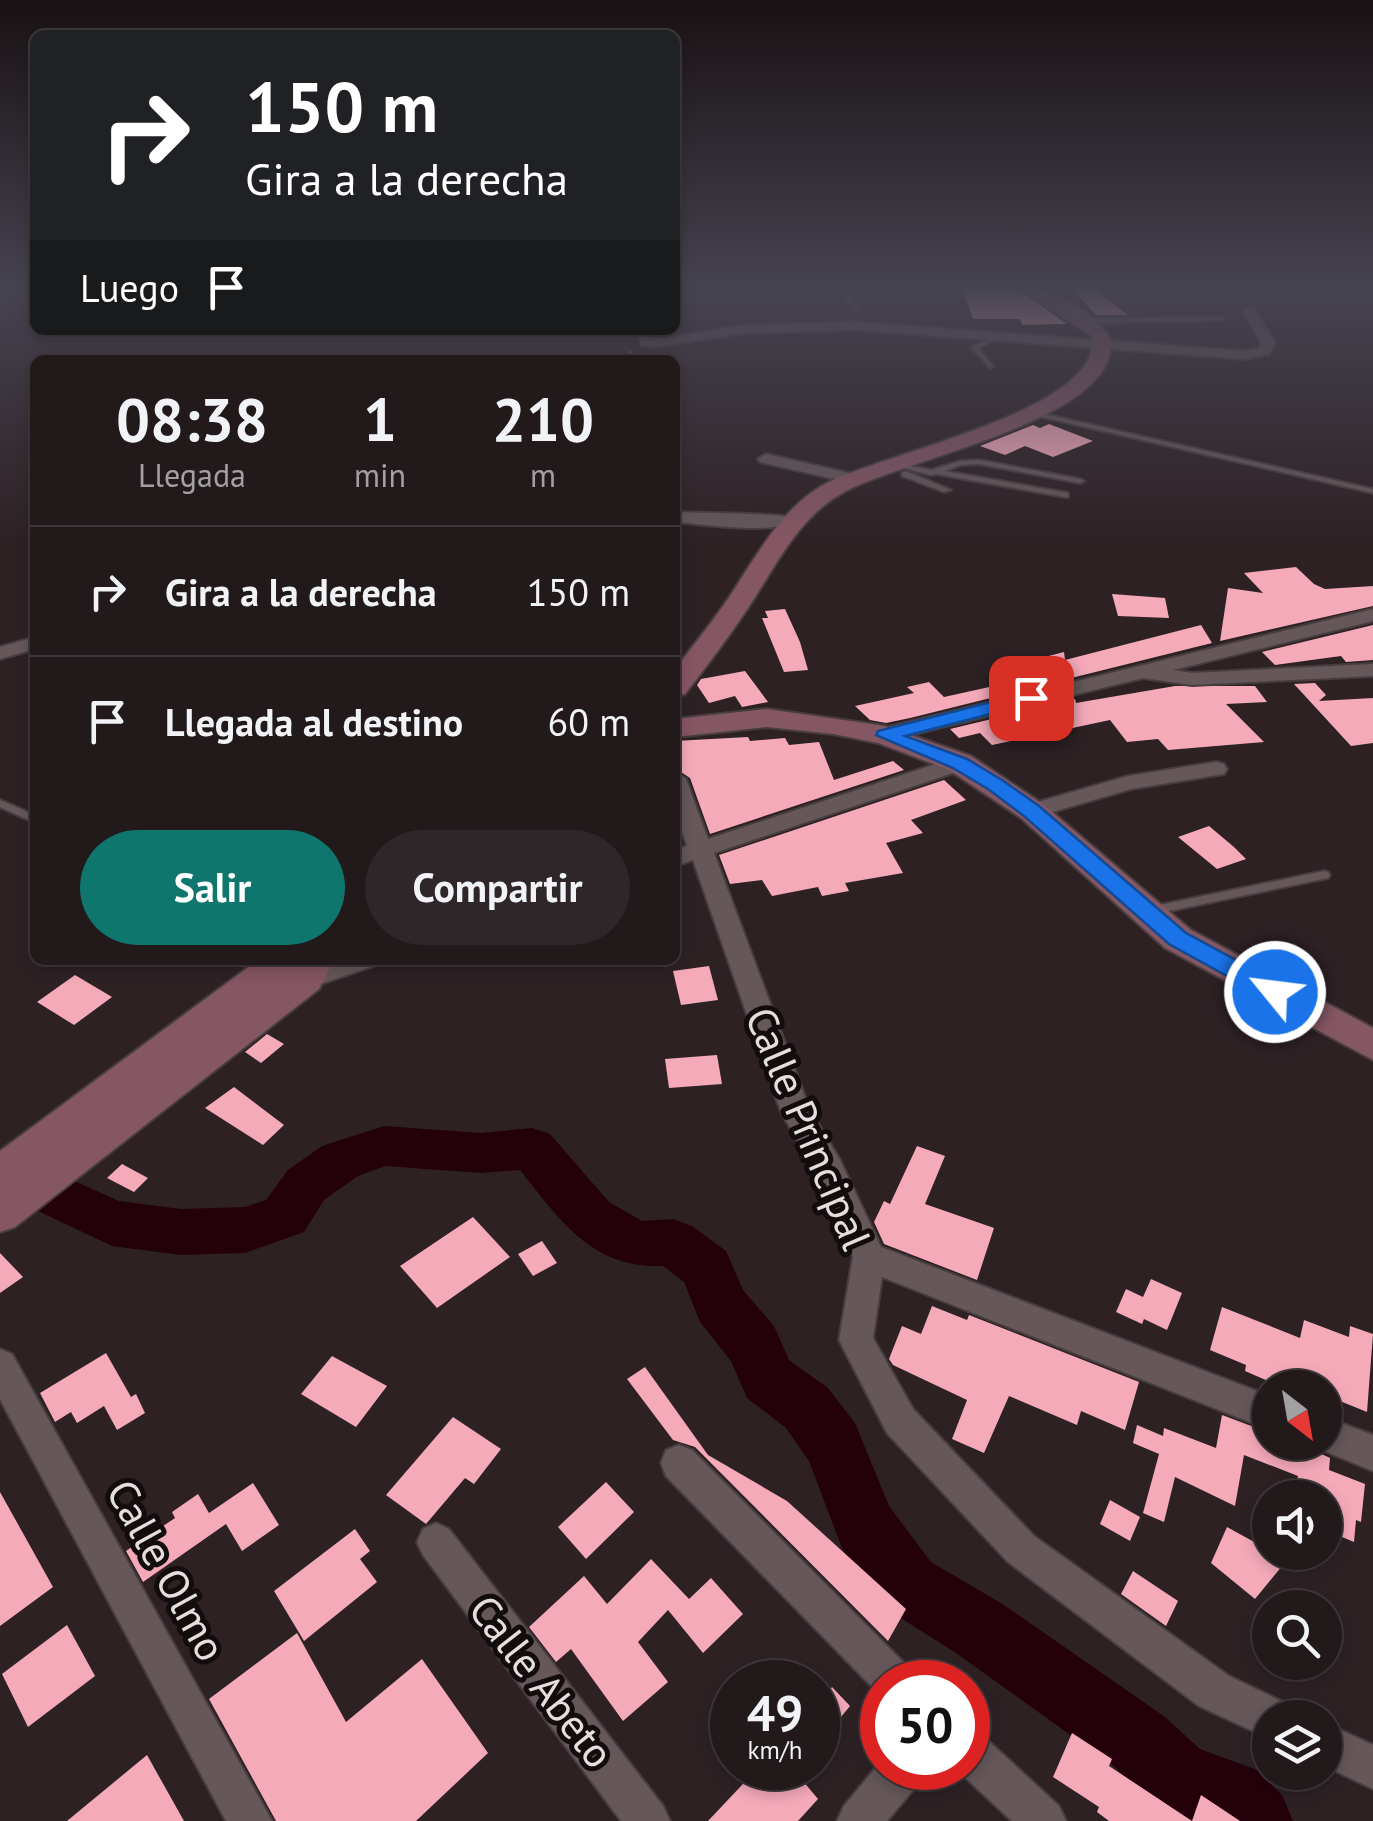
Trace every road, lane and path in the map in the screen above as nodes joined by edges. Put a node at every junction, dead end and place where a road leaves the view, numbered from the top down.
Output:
1 (1091, 373) edge
2 (1034, 413) junction
3 (766, 459) dead end
4 (892, 466) junction
5 (936, 472) junction
6 (856, 479) junction
7 (1080, 481) dead end
8 (947, 490) dead end
9 (1373, 491) edge
10 (1065, 495) dead end
11 (680, 517) edge
12 (792, 520) junction
13 (1373, 615) edge
14 (30, 644) edge
15 (0, 653) edge
16 (1140, 670) junction
17 (1373, 670) edge
18 (680, 681) edge
19 (680, 727) edge
20 (885, 735) junction
21 (960, 764) junction
22 (1216, 769) dead end
23 (0, 802) edge
24 (680, 808) edge
25 (1032, 811) junction
26 (30, 817) edge
27 (688, 854) edge
28 (1324, 875) dead end
29 (1147, 912) junction
30 (296, 967) edge
31 (1373, 1046) edge
32 (87, 1126) junction
33 (0, 1174) edge
34 (0, 1214) edge
35 (869, 1256) junction
36 (0, 1365) edge
37 (1252, 1406) edge
38 (1342, 1441) edge
39 (1373, 1453) edge
40 (679, 1463) dead end
41 (436, 1542) dead end
42 (873, 1660) edge
43 (1252, 1709) edge
44 (1342, 1752) edge
45 (1373, 1768) edge
46 (990, 1772) edge
47 (885, 1790) edge
48 (250, 1821) edge
49 (648, 1821) edge
50 (859, 1821) edge
51 (1044, 1821) edge

1 - 2 main road
2 - 4 main road
2 - 9 lane
3 - 6 street
4 - 5 lane
4 - 6 main road
4 - 8 lane
5 - 7 lane
5 - 10 lane
6 - 12 main road
11 - 12 street
12 - 18 main road
13 - 16 street
14 - 15 street
16 - 17 street
16 - 20 street
19 - 20 main road
20 - 21 main road
21 - 25 main road
21 - 27 street
22 - 25 street
23 - 26 lane
24 - 27 street, Calle Principal
25 - 29 main road
27 - 35 street, Calle Principal
28 - 29 lane
29 - 31 main road
30 - 32 main road
32 - 33 main road
32 - 34 main road
35 - 37 street
35 - 43 street, Calle Principal
36 - 48 street, Calle Olmo
38 - 39 street
40 - 42 street
41 - 49 street, Calle Abeto
44 - 45 street
46 - 51 street
47 - 50 street

